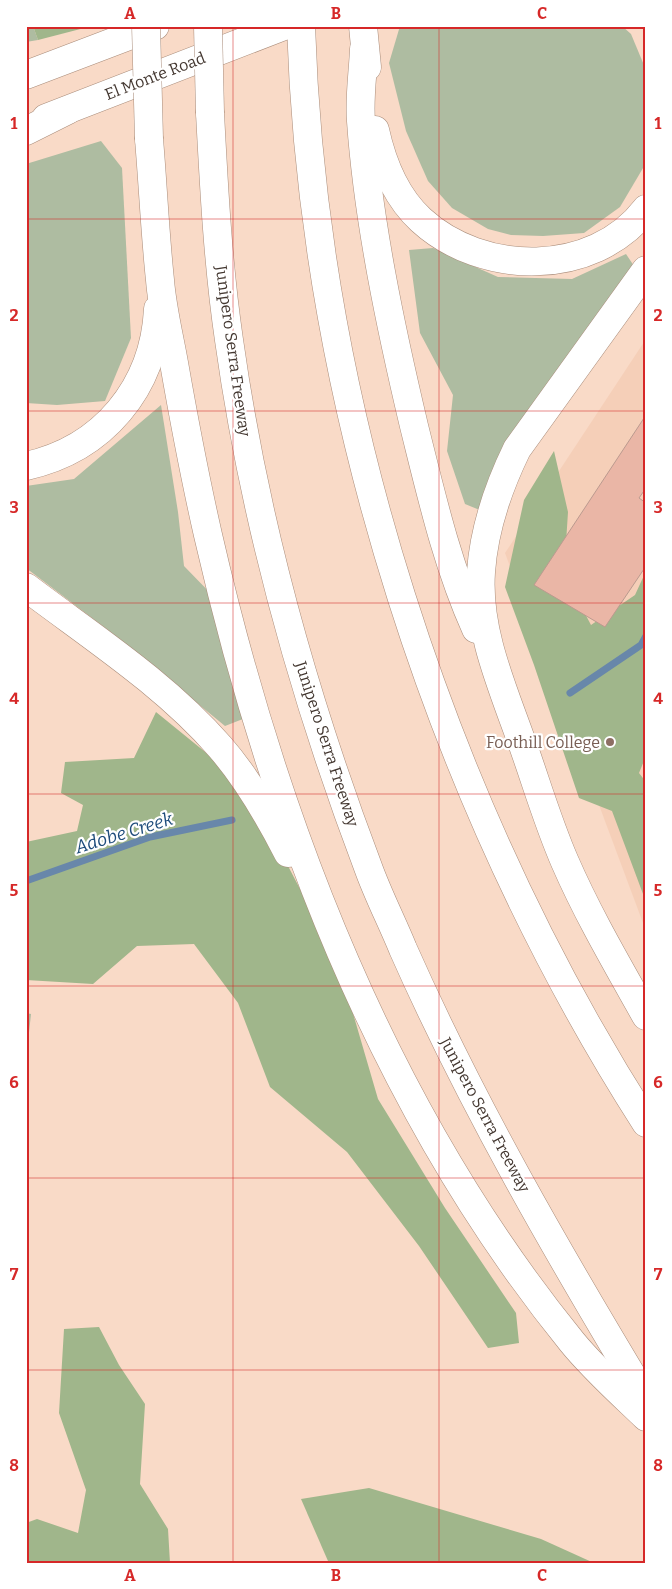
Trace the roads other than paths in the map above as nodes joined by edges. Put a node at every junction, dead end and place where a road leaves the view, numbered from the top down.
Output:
1 (146, 26) edge
2 (156, 26) edge
3 (208, 26) edge
4 (284, 26) edge
5 (301, 26) edge
6 (364, 38) edge
7 (26, 75) edge
8 (68, 110) junction
9 (26, 126) edge
10 (26, 130) edge
11 (646, 209) edge
12 (646, 270) edge
13 (160, 283) junction
14 (26, 466) edge
15 (26, 587) edge
16 (500, 682) junction
17 (353, 981) junction
18 (646, 1016) edge
19 (646, 1123) edge
20 (646, 1399) edge
21 (646, 1417) edge

1 - 13 main road, bridge
2 - 7 main road
3 - 20 main road, Junipero Serra Freeway, bridge
4 - 8 main road, El Monte Road
5 - 19 main road
6 - 11 main road
6 - 16 main road
8 - 9 main road, El Monte Road
8 - 10 main road
12 - 16 main road
13 - 14 main road
13 - 17 main road
15 - 17 main road
16 - 18 main road
17 - 21 main road

